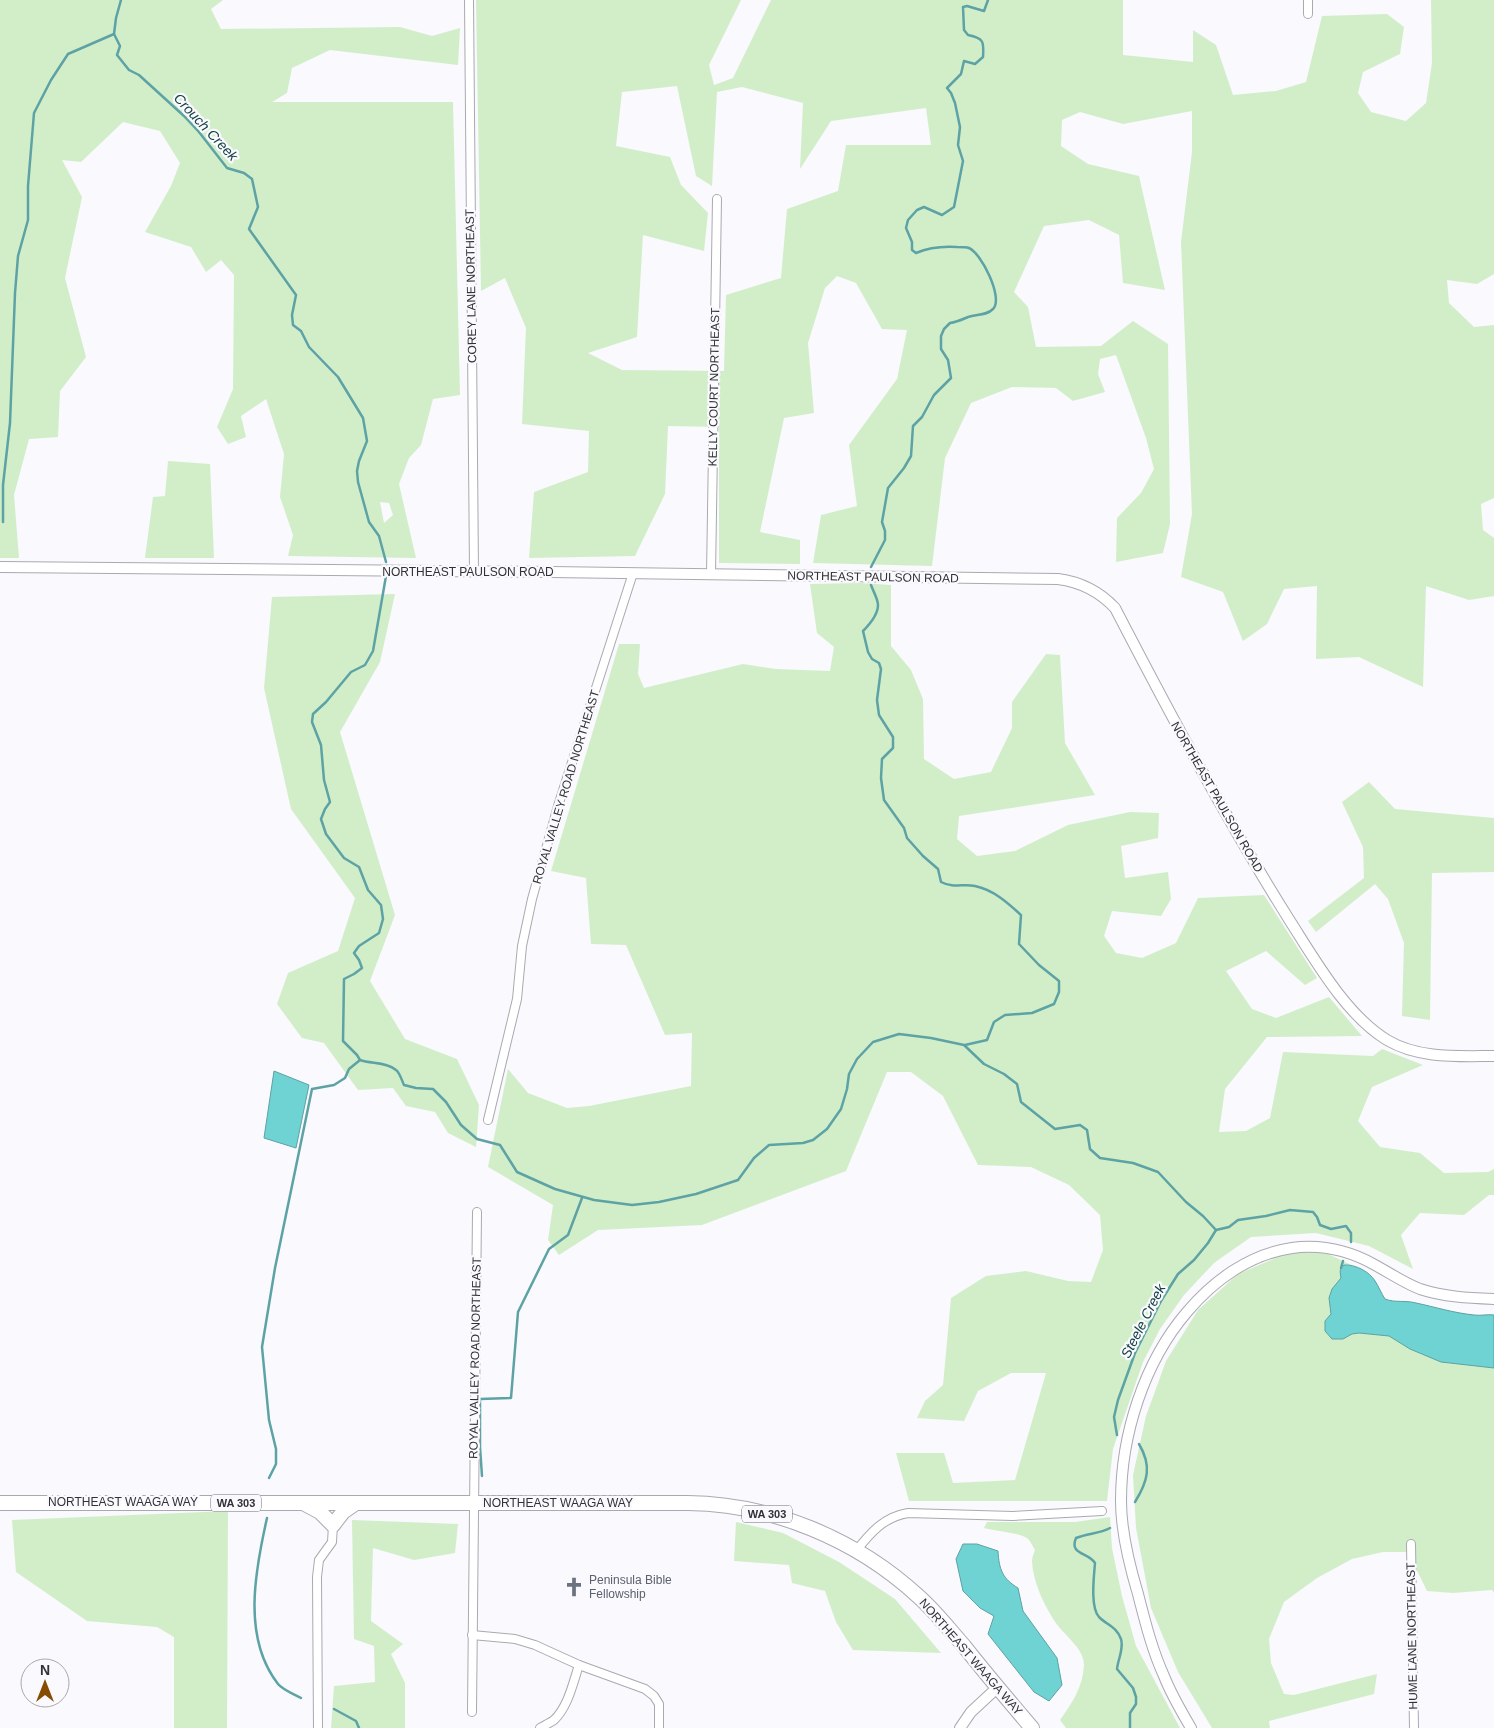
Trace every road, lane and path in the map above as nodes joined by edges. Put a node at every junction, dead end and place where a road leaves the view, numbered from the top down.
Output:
1 (469, 0) edge
2 (1308, 0) edge
3 (1308, 14) dead end
4 (718, 199) dead end
5 (0, 567) edge
6 (474, 572) junction
7 (632, 573) junction
8 (712, 575) junction
9 (1494, 1056) edge
10 (488, 1120) dead end
11 (477, 1212) dead end
12 (1494, 1299) edge
13 (0, 1503) edge
14 (301, 1503) junction
15 (356, 1503) junction
16 (473, 1503) junction
17 (1102, 1511) dead end
18 (333, 1525) junction
19 (1411, 1544) dead end
20 (856, 1551) junction
21 (472, 1635) junction
22 (579, 1666) junction
23 (998, 1687) junction
24 (472, 1712) dead end
25 (318, 1728) edge
26 (540, 1728) edge
27 (660, 1728) edge
28 (960, 1728) edge
29 (1032, 1728) edge
30 (1191, 1728) edge
31 (1414, 1728) edge

1 - 6 street, COREY LANE NORTHEAST
2 - 3 street
4 - 8 street, KELLY COURT NORTHEAST
5 - 6 street, NORTHEAST PAULSON ROAD
6 - 7 street, NORTHEAST PAULSON ROAD
7 - 8 street, NORTHEAST PAULSON ROAD
7 - 10 street, ROYAL VALLEY ROAD NORTHEAST
8 - 9 street, NORTHEAST PAULSON ROAD
11 - 16 street, ROYAL VALLEY ROAD NORTHEAST
12 - 30 street
13 - 14 highway, NORTHEAST WAAGA WAY / WA 303
14 - 15 highway, NORTHEAST WAAGA WAY / WA 303
14 - 18 highway
15 - 16 highway, NORTHEAST WAAGA WAY / WA 303
15 - 18 highway
16 - 20 highway, NORTHEAST WAAGA WAY / WA 303
16 - 21 street, ROYAL VALLEY ROAD NORTHEAST
17 - 20 street
18 - 25 street
19 - 31 street, HUME LANE NORTHEAST
20 - 23 highway, NORTHEAST WAAGA WAY / WA 303
21 - 22 street
21 - 24 street, ROYAL VALLEY ROAD NORTHEAST
22 - 26 street
22 - 27 street
23 - 28 street
23 - 29 highway, NORTHEAST WAAGA WAY / WA 303

